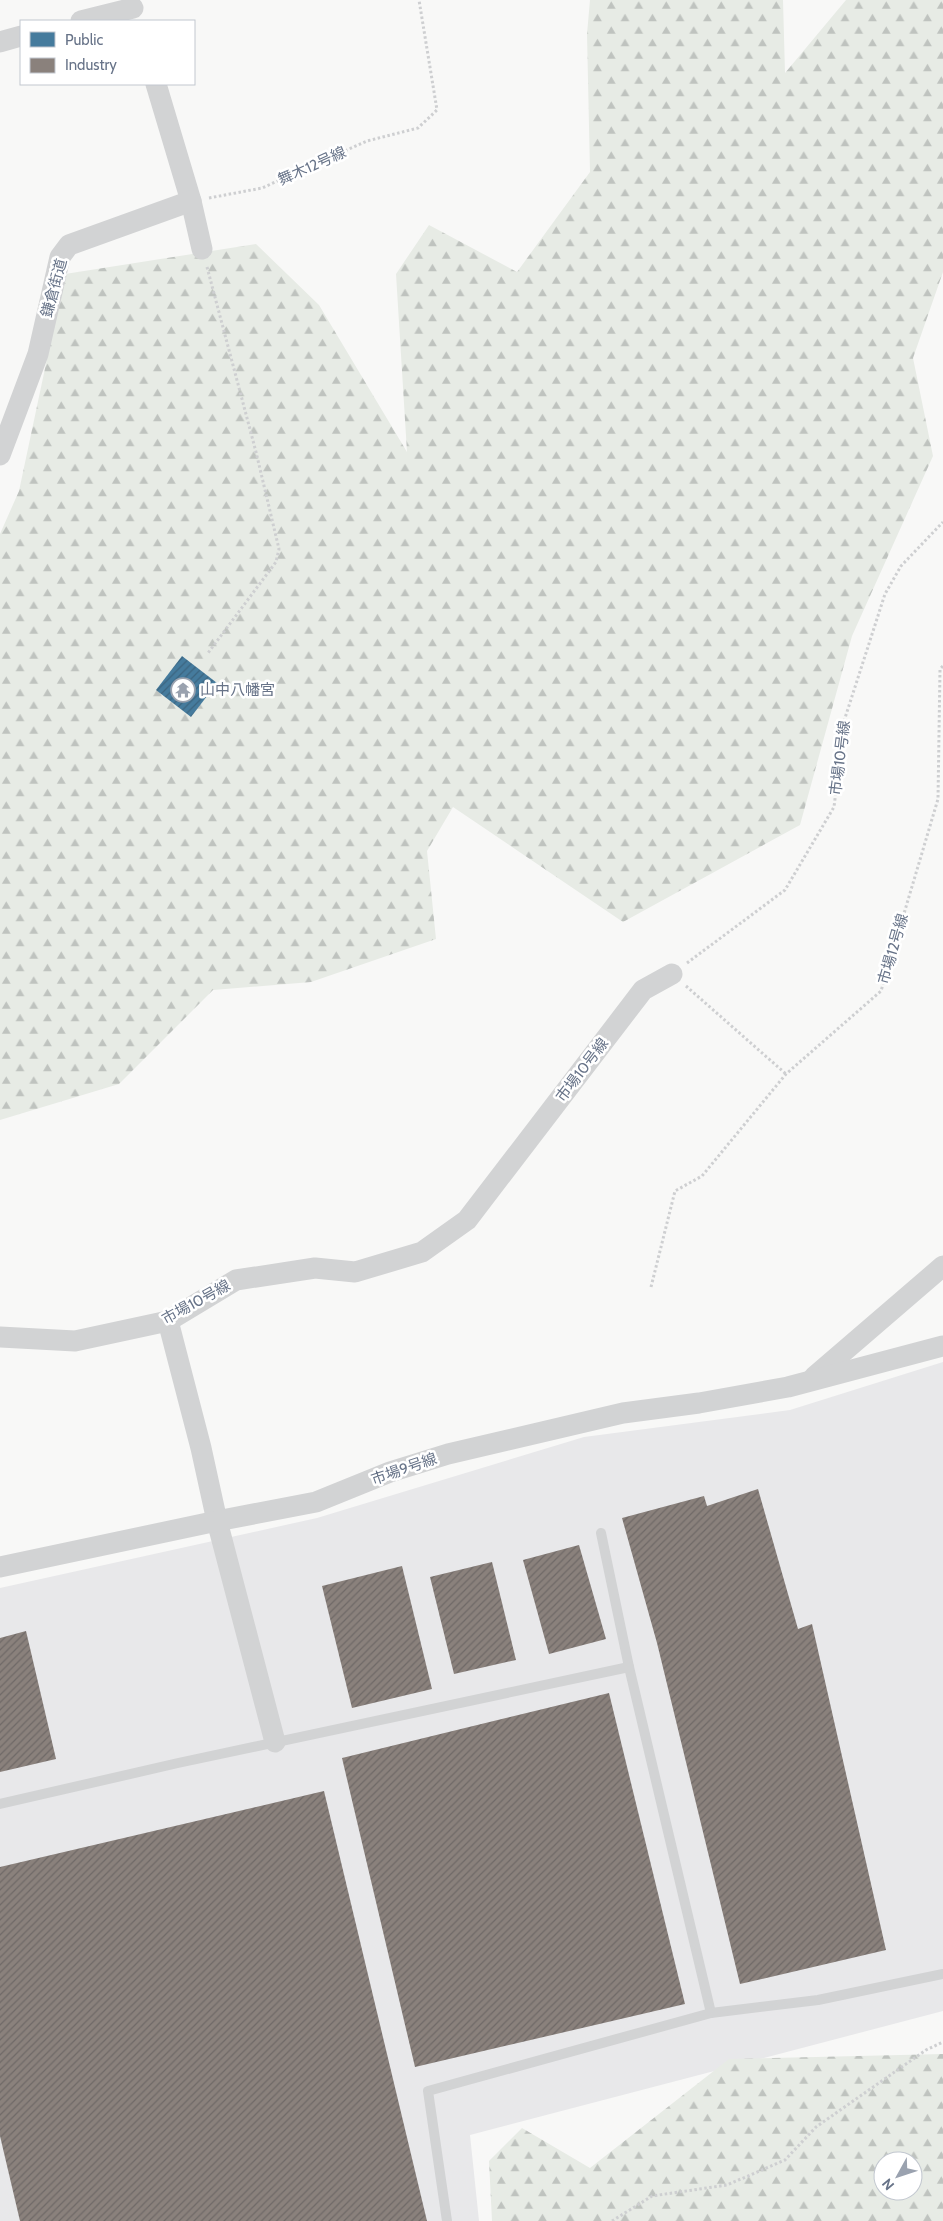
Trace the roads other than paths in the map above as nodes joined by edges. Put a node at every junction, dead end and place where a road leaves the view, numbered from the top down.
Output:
1 (135, 10) edge
2 (86, 20) edge
3 (20, 36) edge
4 (0, 42) edge
5 (156, 85) edge
6 (190, 201) junction
7 (202, 249) road end
8 (0, 455) edge
9 (672, 974) road end
10 (943, 1266) edge
11 (168, 1321) junction
12 (0, 1337) edge
13 (943, 1346) edge
14 (811, 1380) junction
15 (217, 1521) junction
16 (601, 1533) dead end
17 (0, 1567) edge
18 (629, 1667) junction
19 (275, 1742) junction
20 (0, 1804) edge
21 (943, 1974) edge
22 (711, 2013) junction
23 (447, 2221) edge

1 - 2 street
3 - 4 street
5 - 6 street
6 - 7 street
6 - 8 street, 鎌倉街道
9 - 11 street, 市場10号線
10 - 14 street
11 - 12 street, 市場10号線
11 - 15 street
13 - 14 street, 市場9号線
14 - 15 street, 市場9号線
15 - 17 street, 市場9号線
15 - 19 street
16 - 18 lane
18 - 19 lane
18 - 22 lane
19 - 20 lane
21 - 22 lane
22 - 23 lane

